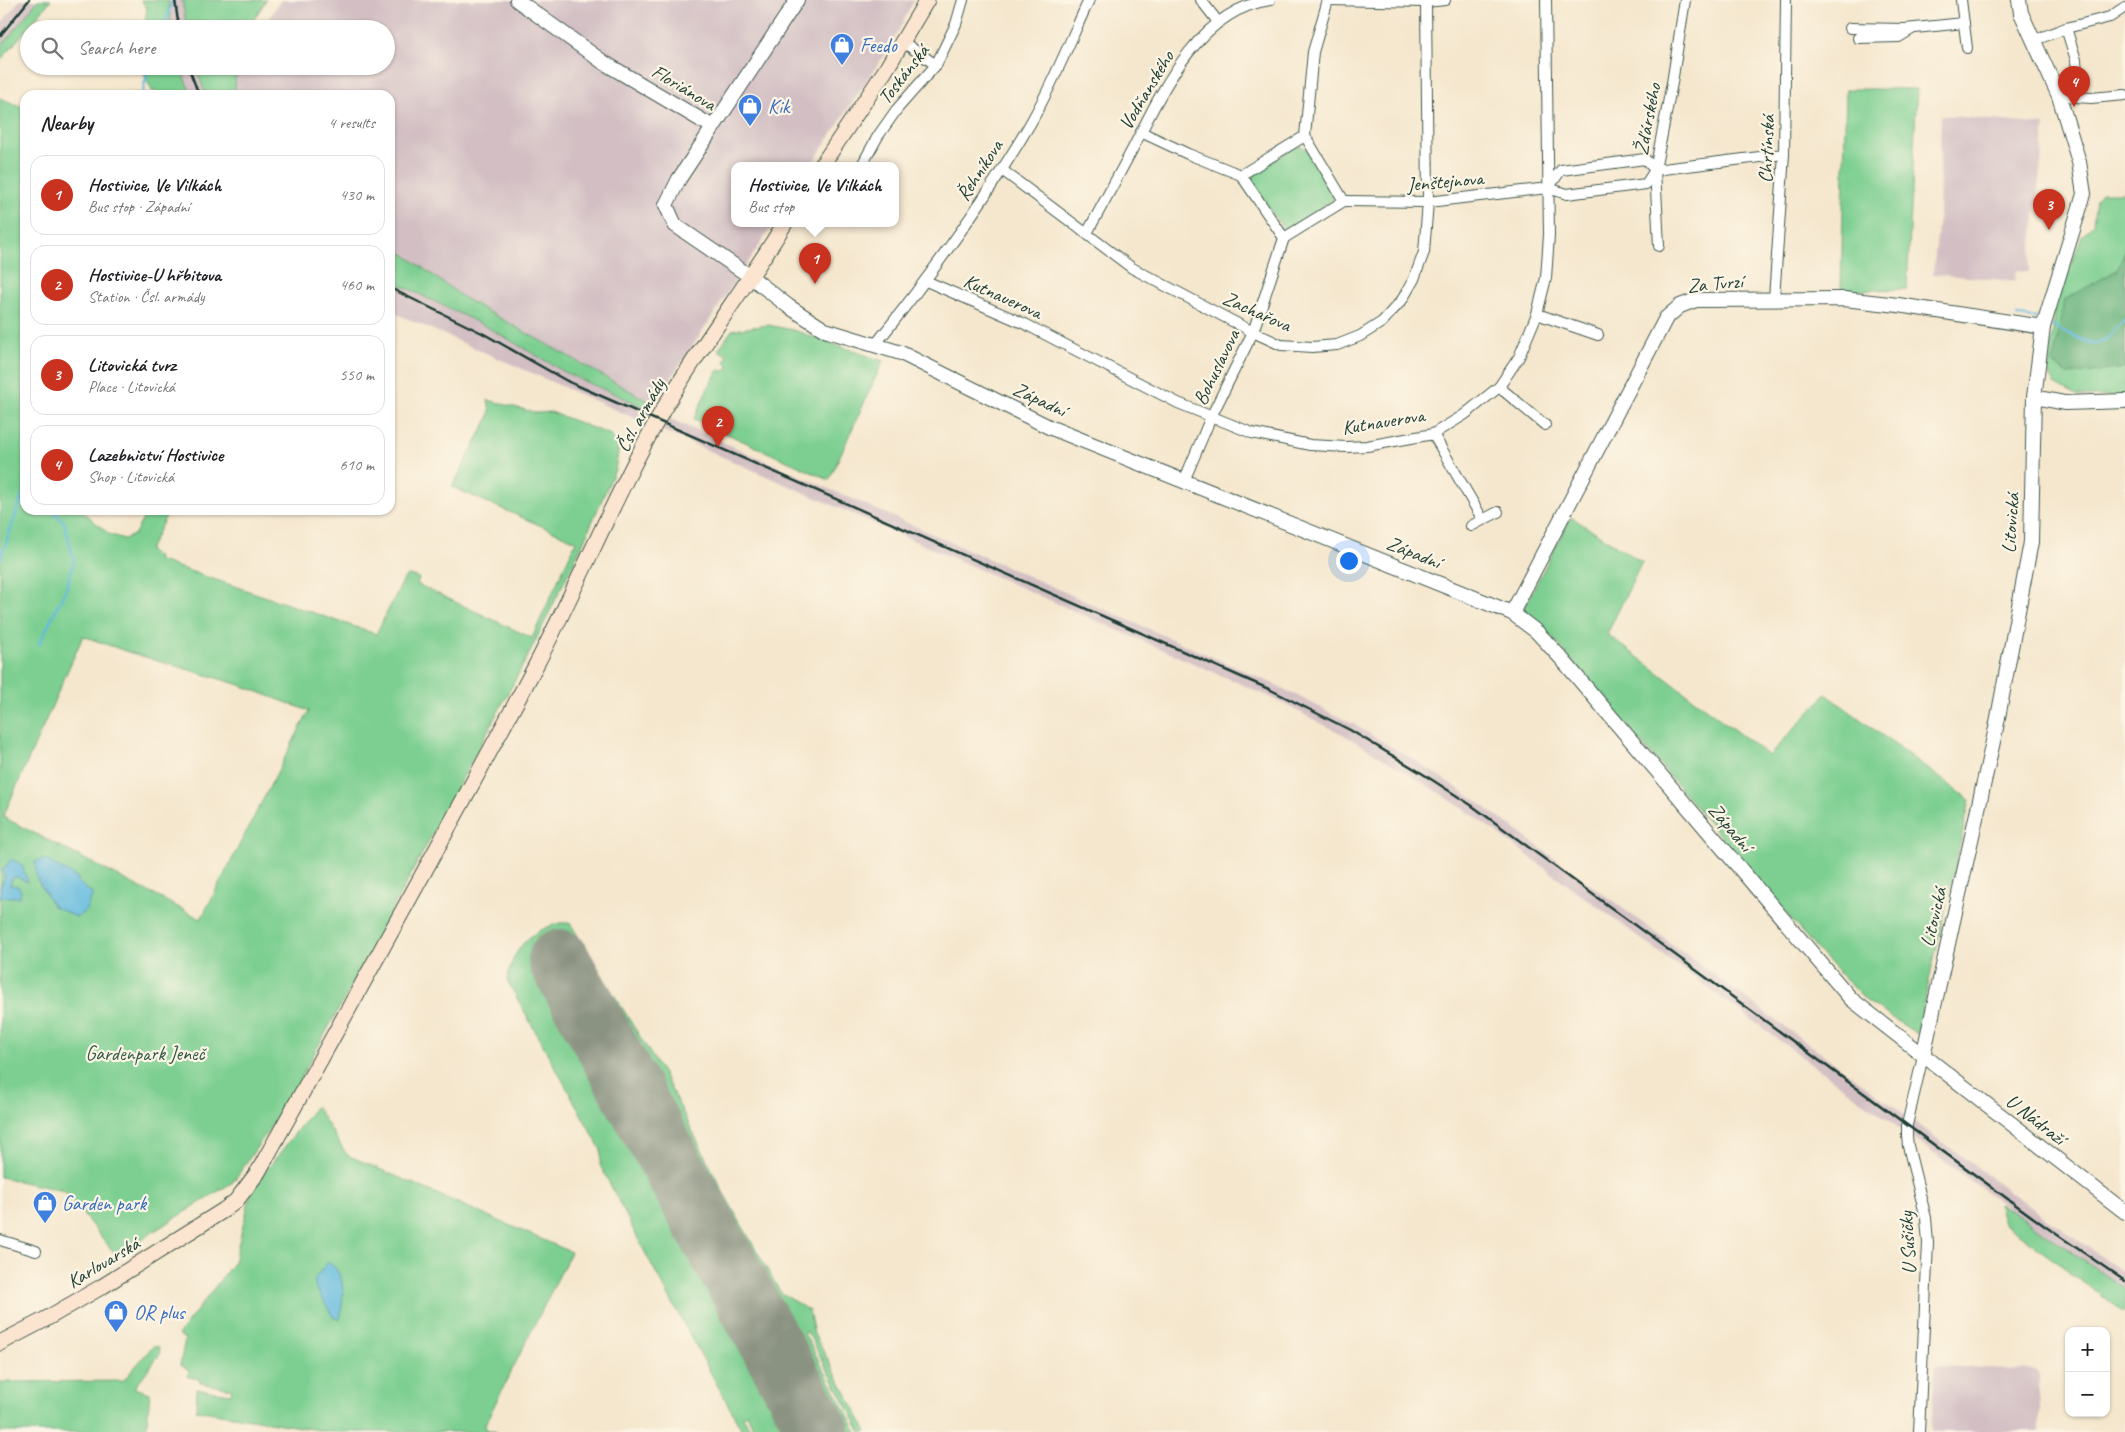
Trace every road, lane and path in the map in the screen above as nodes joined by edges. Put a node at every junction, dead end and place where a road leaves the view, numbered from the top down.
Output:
1 (517, 0) edge
2 (797, 0) edge
3 (927, 0) edge
4 (963, 0) edge
5 (1090, 0) edge
6 (1201, 0) edge
7 (1270, 0) edge
8 (1328, 0) edge
9 (1445, 0) edge
10 (1546, 0) edge
11 (1685, 0) edge
12 (1786, 0) edge
13 (1961, 0) edge
14 (2019, 0) edge
15 (1426, 2) junction
16 (2125, 7) edge
17 (1218, 22) junction
18 (1964, 23) junction
19 (1850, 28) dead end
20 (1915, 28) junction
21 (2066, 28) junction
22 (1858, 38) dead end
23 (2034, 40) junction
24 (902, 42) junction
25 (1967, 48) dead end
26 (936, 65) junction
27 (2125, 95) edge
28 (2059, 96) junction
29 (713, 127) junction
30 (1141, 132) junction
31 (1304, 136) junction
32 (1784, 154) junction
33 (824, 162) edge
34 (864, 162) edge
35 (1002, 170) junction
36 (1655, 170) junction
37 (1241, 175) junction
38 (1548, 188) junction
39 (1344, 201) junction
40 (1428, 202) junction
41 (782, 227) edge
42 (1087, 233) junction
43 (1284, 238) junction
44 (1659, 246) dead end
45 (751, 277) junction
46 (926, 281) junction
47 (1774, 300) junction
48 (1536, 314) junction
49 (2043, 327) junction
50 (1253, 332) junction
51 (1598, 334) dead end
52 (875, 345) junction
53 (1499, 387) junction
54 (2034, 397) junction
55 (2125, 401) edge
56 (1211, 417) junction
57 (1545, 425) dead end
58 (1432, 434) junction
59 (1184, 481) junction
60 (1498, 512) dead end
61 (1483, 520) junction
62 (1471, 526) dead end
63 (1512, 613) junction
64 (1923, 1056) junction
65 (224, 1210) joint
66 (2125, 1212) edge
67 (0, 1240) edge
68 (36, 1251) dead end
69 (3, 1340) edge
70 (1918, 1432) edge

1 - 29 street, Floriánova
2 - 29 street
3 - 24 main road
4 - 26 street, Toskánská
5 - 35 street, Řehníkova
6 - 17 street
7 - 17 street, Vodňanského
8 - 15 street
8 - 31 street
9 - 15 street
10 - 38 street, Kutnauerova
11 - 36 street, Žďárského
12 - 32 street, Chrtínská
13 - 18 street
14 - 23 street, Litovická
15 - 40 street, Zachařova
16 - 21 street
17 - 30 street, Vodňanského
18 - 20 street
18 - 25 street
19 - 20 street
20 - 22 street
21 - 23 street
21 - 28 street
23 - 28 street, Litovická
24 - 26 street
24 - 33 main road
26 - 34 street, Toskánská
27 - 28 street
28 - 49 street, Litovická
29 - 45 street, Floriánova
30 - 37 street
30 - 42 street, Vodňanského
31 - 37 street
31 - 39 street
32 - 36 street
32 - 47 street, Chrtínská
35 - 42 street, Zachařova
35 - 46 street, Řehníkova
36 - 38 street, Jenštejnova
36 - 38 street
36 - 44 street, Žďárského
37 - 43 street
38 - 40 street, Jenštejnova
38 - 48 street, Kutnauerova
39 - 40 street, Jenštejnova
39 - 43 street
40 - 50 street, Zachařova
41 - 45 main road, Čsl. armády
42 - 50 street, Zachařova
43 - 50 street, Bohuslavova
45 - 52 street, Západní
45 - 65 main road, Čsl. armády
46 - 52 street, Řehníkova
46 - 56 street, Kutnauerova
47 - 49 street, Za Tvrzí
47 - 63 street, Za Tvrzí
48 - 51 street
48 - 53 street, Kutnauerova
49 - 54 street, Litovická
50 - 56 street, Bohuslavova
52 - 59 street, Západní
53 - 57 street
53 - 58 street, Kutnauerova
54 - 55 street
54 - 64 street, Litovická
56 - 58 street, Kutnauerova
56 - 59 street, Bohuslavova
58 - 61 street
59 - 63 street, Západní
60 - 61 street
61 - 62 street
63 - 64 street, Západní
64 - 66 street, U Nádraží
64 - 70 street, U Sušičky
65 - 69 main road, Karlovarská
67 - 68 street

